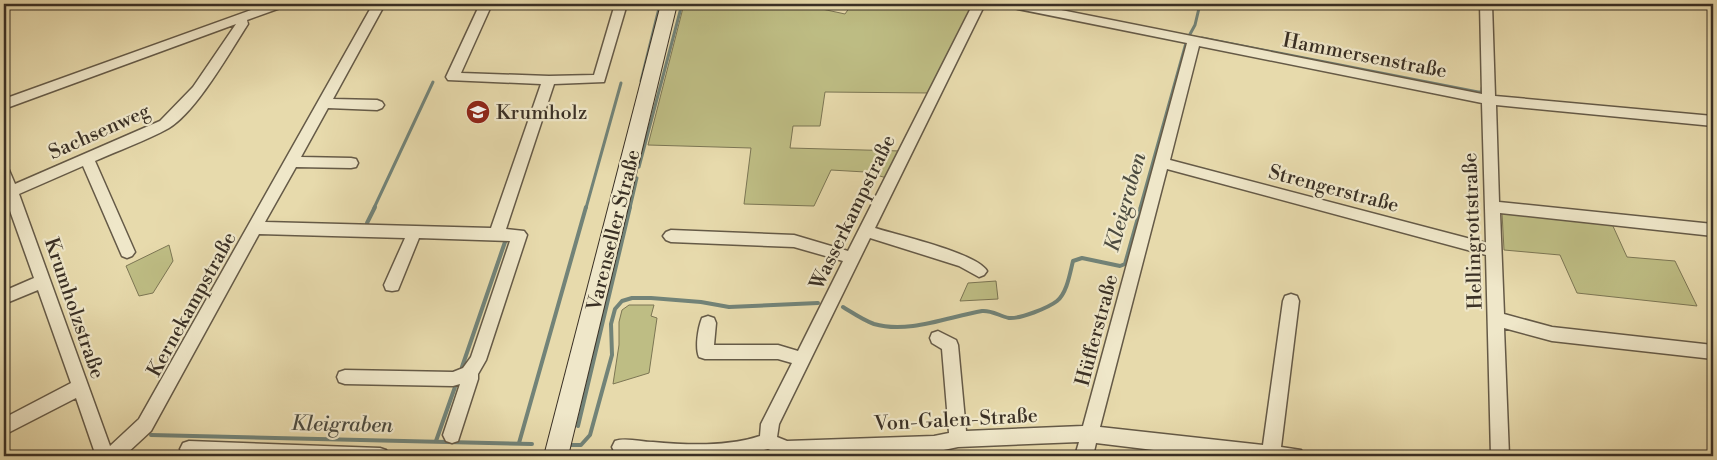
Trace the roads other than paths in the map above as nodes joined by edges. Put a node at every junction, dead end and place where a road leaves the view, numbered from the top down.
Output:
1 (279, 4) edge
2 (379, 4) edge
3 (486, 4) edge
4 (621, 4) edge
5 (670, 4) edge
6 (979, 4) edge
7 (1013, 4) edge
8 (1486, 4) edge
9 (241, 18) junction
10 (1194, 41) junction
11 (549, 80) junction
12 (1489, 100) junction
13 (324, 103) junction
14 (4, 104) edge
15 (377, 104) dead end
16 (1713, 121) edge
17 (87, 159) junction
18 (292, 162) junction
19 (351, 163) dead end
20 (1163, 163) junction
21 (4, 174) edge
22 (10, 192) junction
23 (1493, 207) junction
24 (256, 228) junction
25 (1713, 230) edge
26 (415, 231) junction
27 (866, 231) junction
28 (496, 234) junction
29 (671, 236) dead end
30 (1495, 251) junction
31 (127, 252) dead end
32 (852, 258) junction
33 (978, 271) dead end
34 (43, 281) junction
35 (392, 285) dead end
36 (4, 298) edge
37 (1291, 300) dead end
38 (1496, 319) junction
39 (708, 324) dead end
40 (938, 338) dead end
41 (1713, 352) edge
42 (802, 359) junction
43 (469, 373) junction
44 (345, 377) dead end
45 (80, 387) junction
46 (4, 427) edge
47 (1090, 434) junction
48 (452, 435) dead end
49 (958, 439) junction
50 (768, 441) junction
51 (621, 447) dead end
52 (189, 448) dead end
53 (726, 453) edge
54 (1271, 454) junction
55 (105, 456) edge
56 (112, 456) edge
57 (380, 456) edge
58 (556, 456) edge
59 (1084, 456) edge
60 (1291, 456) edge
61 (1500, 456) edge

1 - 9 street
2 - 13 street, Kernekampstraße
3 - 11 street
4 - 11 street
5 - 58 main road, Varenseller Straße
6 - 27 street, Wasserkampstraße
7 - 10 street, Hammersenstraße
8 - 12 street, Hellingrottstraße
9 - 14 street
9 - 17 street, Sachsenweg
10 - 12 street, Hammersenstraße
10 - 20 street, Hüfferstraße
11 - 28 street
12 - 16 street, Hammersenstraße
12 - 23 street, Hellingrottstraße
13 - 15 street
13 - 18 street, Kernekampstraße
17 - 22 street, Sachsenweg
17 - 31 street
18 - 19 street
18 - 24 street, Kernekampstraße
20 - 30 street, Strengerstraße
20 - 47 street, Hüfferstraße
21 - 22 street, Krumholzstraße
22 - 34 street, Krumholzstraße
23 - 25 street
23 - 30 street, Hellingrottstraße
24 - 26 street
24 - 56 street, Kernekampstraße
26 - 28 street
26 - 35 street
27 - 32 street, Wasserkampstraße
27 - 33 street
28 - 43 street
29 - 32 street
30 - 38 street, Hellingrottstraße
32 - 42 street, Wasserkampstraße
34 - 36 street
34 - 45 street, Krumholzstraße
37 - 54 street
38 - 41 street
38 - 61 street, Hellingrottstraße
39 - 42 street
40 - 49 street
42 - 50 street, Wasserkampstraße
43 - 44 street
43 - 48 street
45 - 46 street
45 - 55 street, Krumholzstraße
47 - 49 street, Von-Galen-Straße
47 - 54 street, Von-Galen-Straße
47 - 59 street, Hüfferstraße
49 - 50 street, Von-Galen-Straße
50 - 53 street
51 - 53 street
52 - 57 street
54 - 60 street, Von-Galen-Straße

